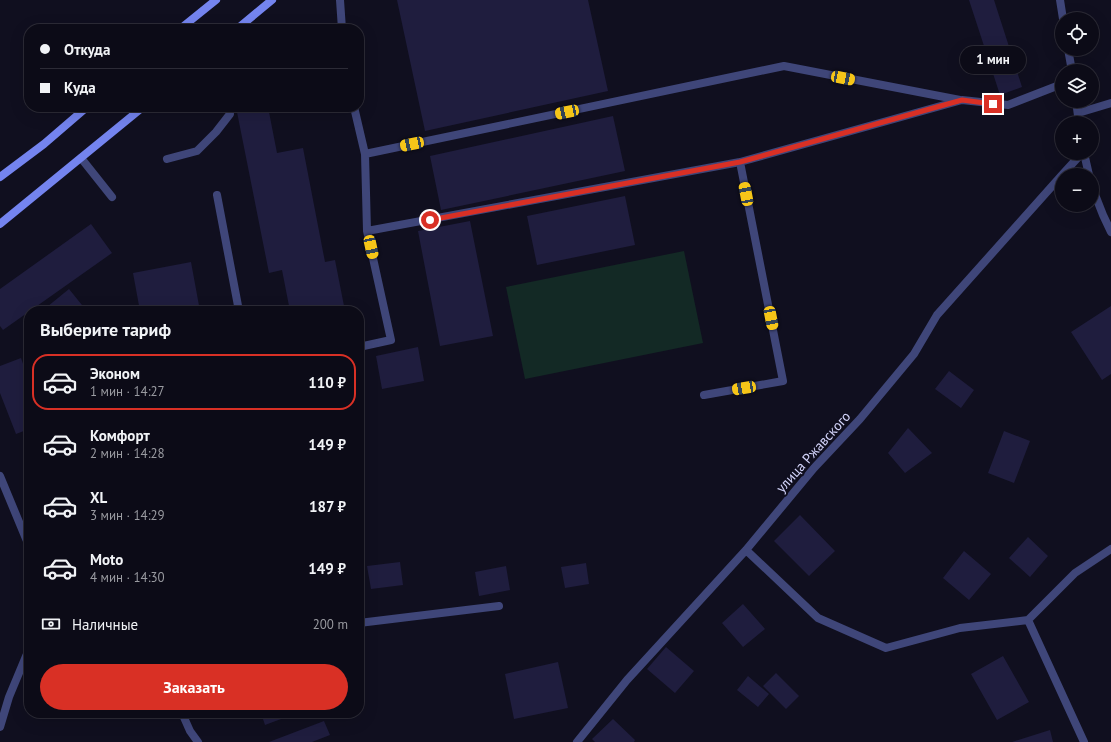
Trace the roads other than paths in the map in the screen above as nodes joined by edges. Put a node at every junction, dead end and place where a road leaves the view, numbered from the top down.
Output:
1 (216, 0) edge
2 (272, 0) edge
3 (340, 0) edge
4 (1060, 0) edge
5 (1062, 12) edge
6 (186, 24) edge
7 (243, 24) edge
8 (342, 24) edge
9 (1055, 87) edge
10 (962, 100) junction
11 (1111, 103) edge
12 (1077, 108) edge
13 (81, 112) edge
14 (137, 112) edge
15 (230, 112) edge
16 (355, 112) edge
17 (1078, 113) junction
18 (1078, 116) edge
19 (365, 154) junction
20 (81, 158) junction
21 (168, 159) dead end
22 (1076, 160) edge
23 (740, 162) junction
24 (1069, 168) edge
25 (0, 177) edge
26 (1055, 183) edge
27 (218, 195) dead end
28 (112, 197) dead end
29 (1099, 205) edge
30 (0, 224) edge
31 (367, 231) junction
32 (1111, 232) edge
33 (238, 306) edge
34 (364, 346) edge
35 (704, 395) dead end
36 (0, 476) edge
37 (24, 534) edge
38 (1111, 549) edge
39 (746, 550) junction
40 (499, 606) dead end
41 (1028, 620) junction
42 (364, 623) edge
43 (24, 661) edge
44 (184, 718) edge
45 (0, 727) edge
46 (198, 742) edge
47 (577, 742) edge
48 (1084, 742) edge

1 - 6 main road
2 - 7 main road
3 - 8 street
4 - 5 street
9 - 10 street
10 - 19 street
10 - 23 street
11 - 17 street
12 - 17 street
13 - 25 main road
14 - 20 main road
15 - 21 street
16 - 19 street
17 - 18 street
19 - 31 street
20 - 28 street
20 - 30 main road
22 - 24 street, улица Ржавского
23 - 31 street
23 - 35 street
26 - 39 street, улица Ржавского
27 - 33 street
29 - 32 street
31 - 34 street
36 - 37 street
38 - 41 street
39 - 41 street
39 - 47 street, улица Ржавского
40 - 42 street
41 - 48 street
43 - 45 street
44 - 46 street

